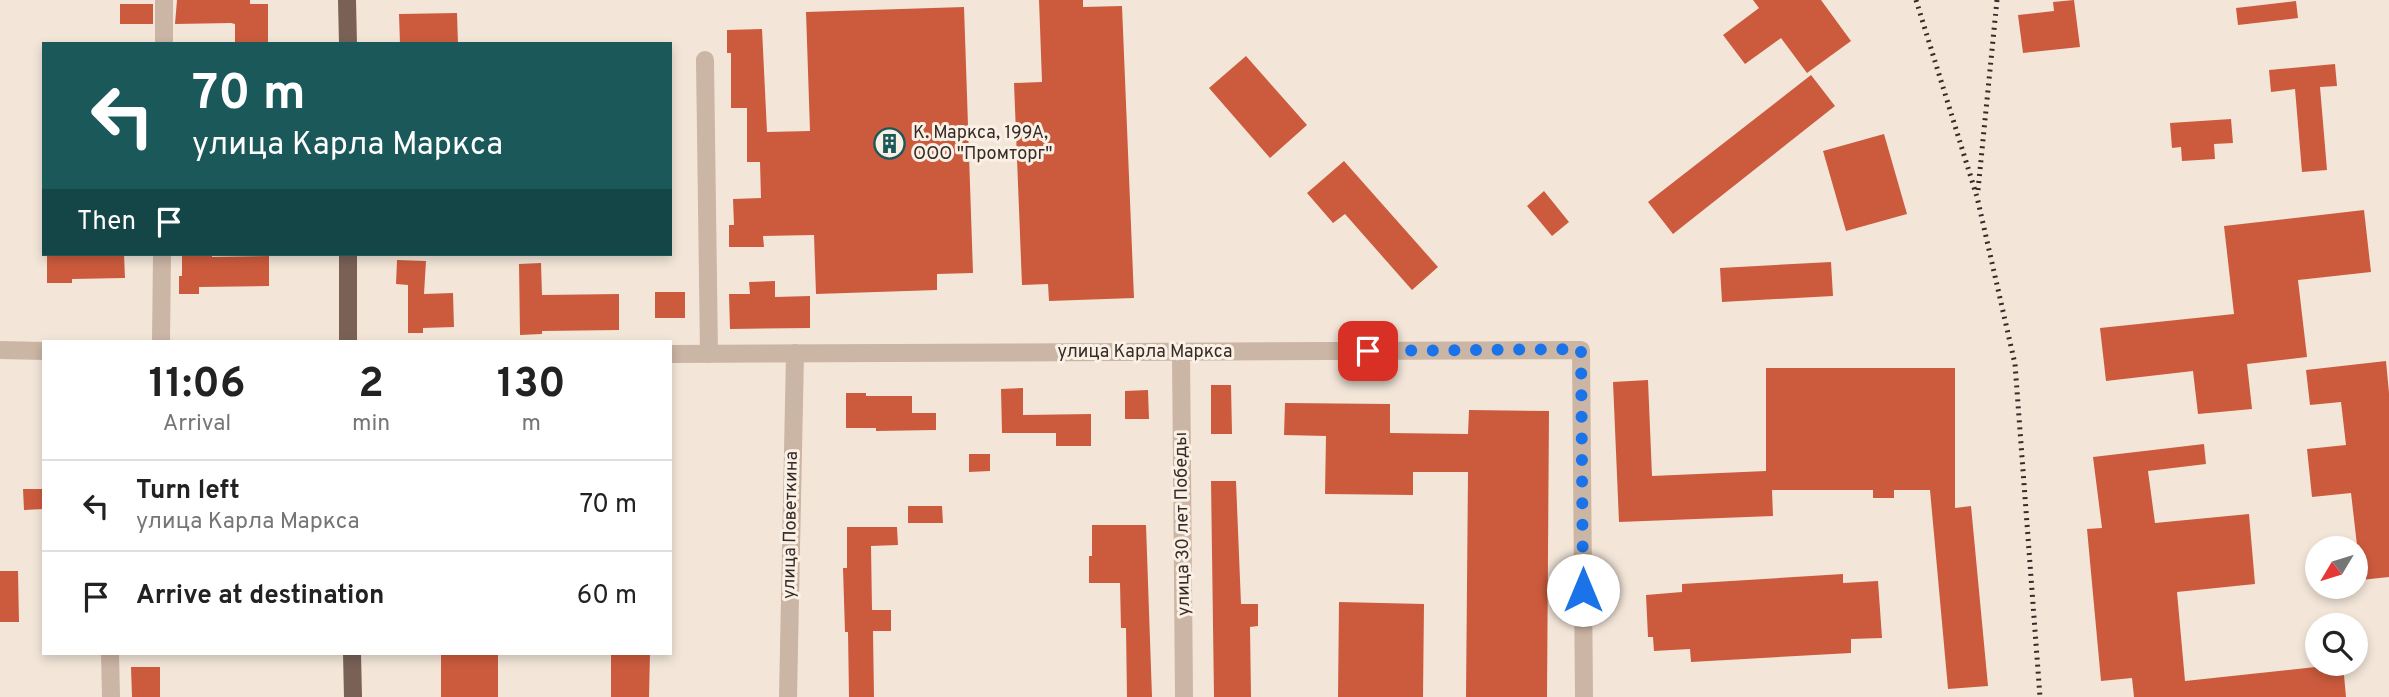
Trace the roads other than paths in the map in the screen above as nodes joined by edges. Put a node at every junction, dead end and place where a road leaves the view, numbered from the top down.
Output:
1 (164, 0) edge
2 (348, 0) edge
3 (164, 42) edge
4 (348, 42) edge
5 (705, 60) dead end
6 (162, 256) edge
7 (348, 256) edge
8 (161, 340) edge
9 (348, 340) edge
10 (0, 350) edge
11 (42, 351) edge
12 (1181, 352) junction
13 (795, 353) junction
14 (672, 354) edge
15 (709, 354) junction
16 (110, 655) edge
17 (352, 655) edge
18 (111, 697) edge
19 (353, 697) edge
20 (788, 697) edge
21 (1184, 697) edge
22 (1584, 697) edge

1 - 3 street
2 - 4 main road
5 - 15 street
6 - 8 street
7 - 9 main road
10 - 11 street
12 - 13 street, улица Карла Маркса
12 - 21 street, улица 30 лет Победы
12 - 22 street, улица Карла Маркса
13 - 15 street, улица Карла Маркса
13 - 20 street, улица Поветкина
14 - 15 street, улица Карла Маркса
16 - 18 street
17 - 19 main road

